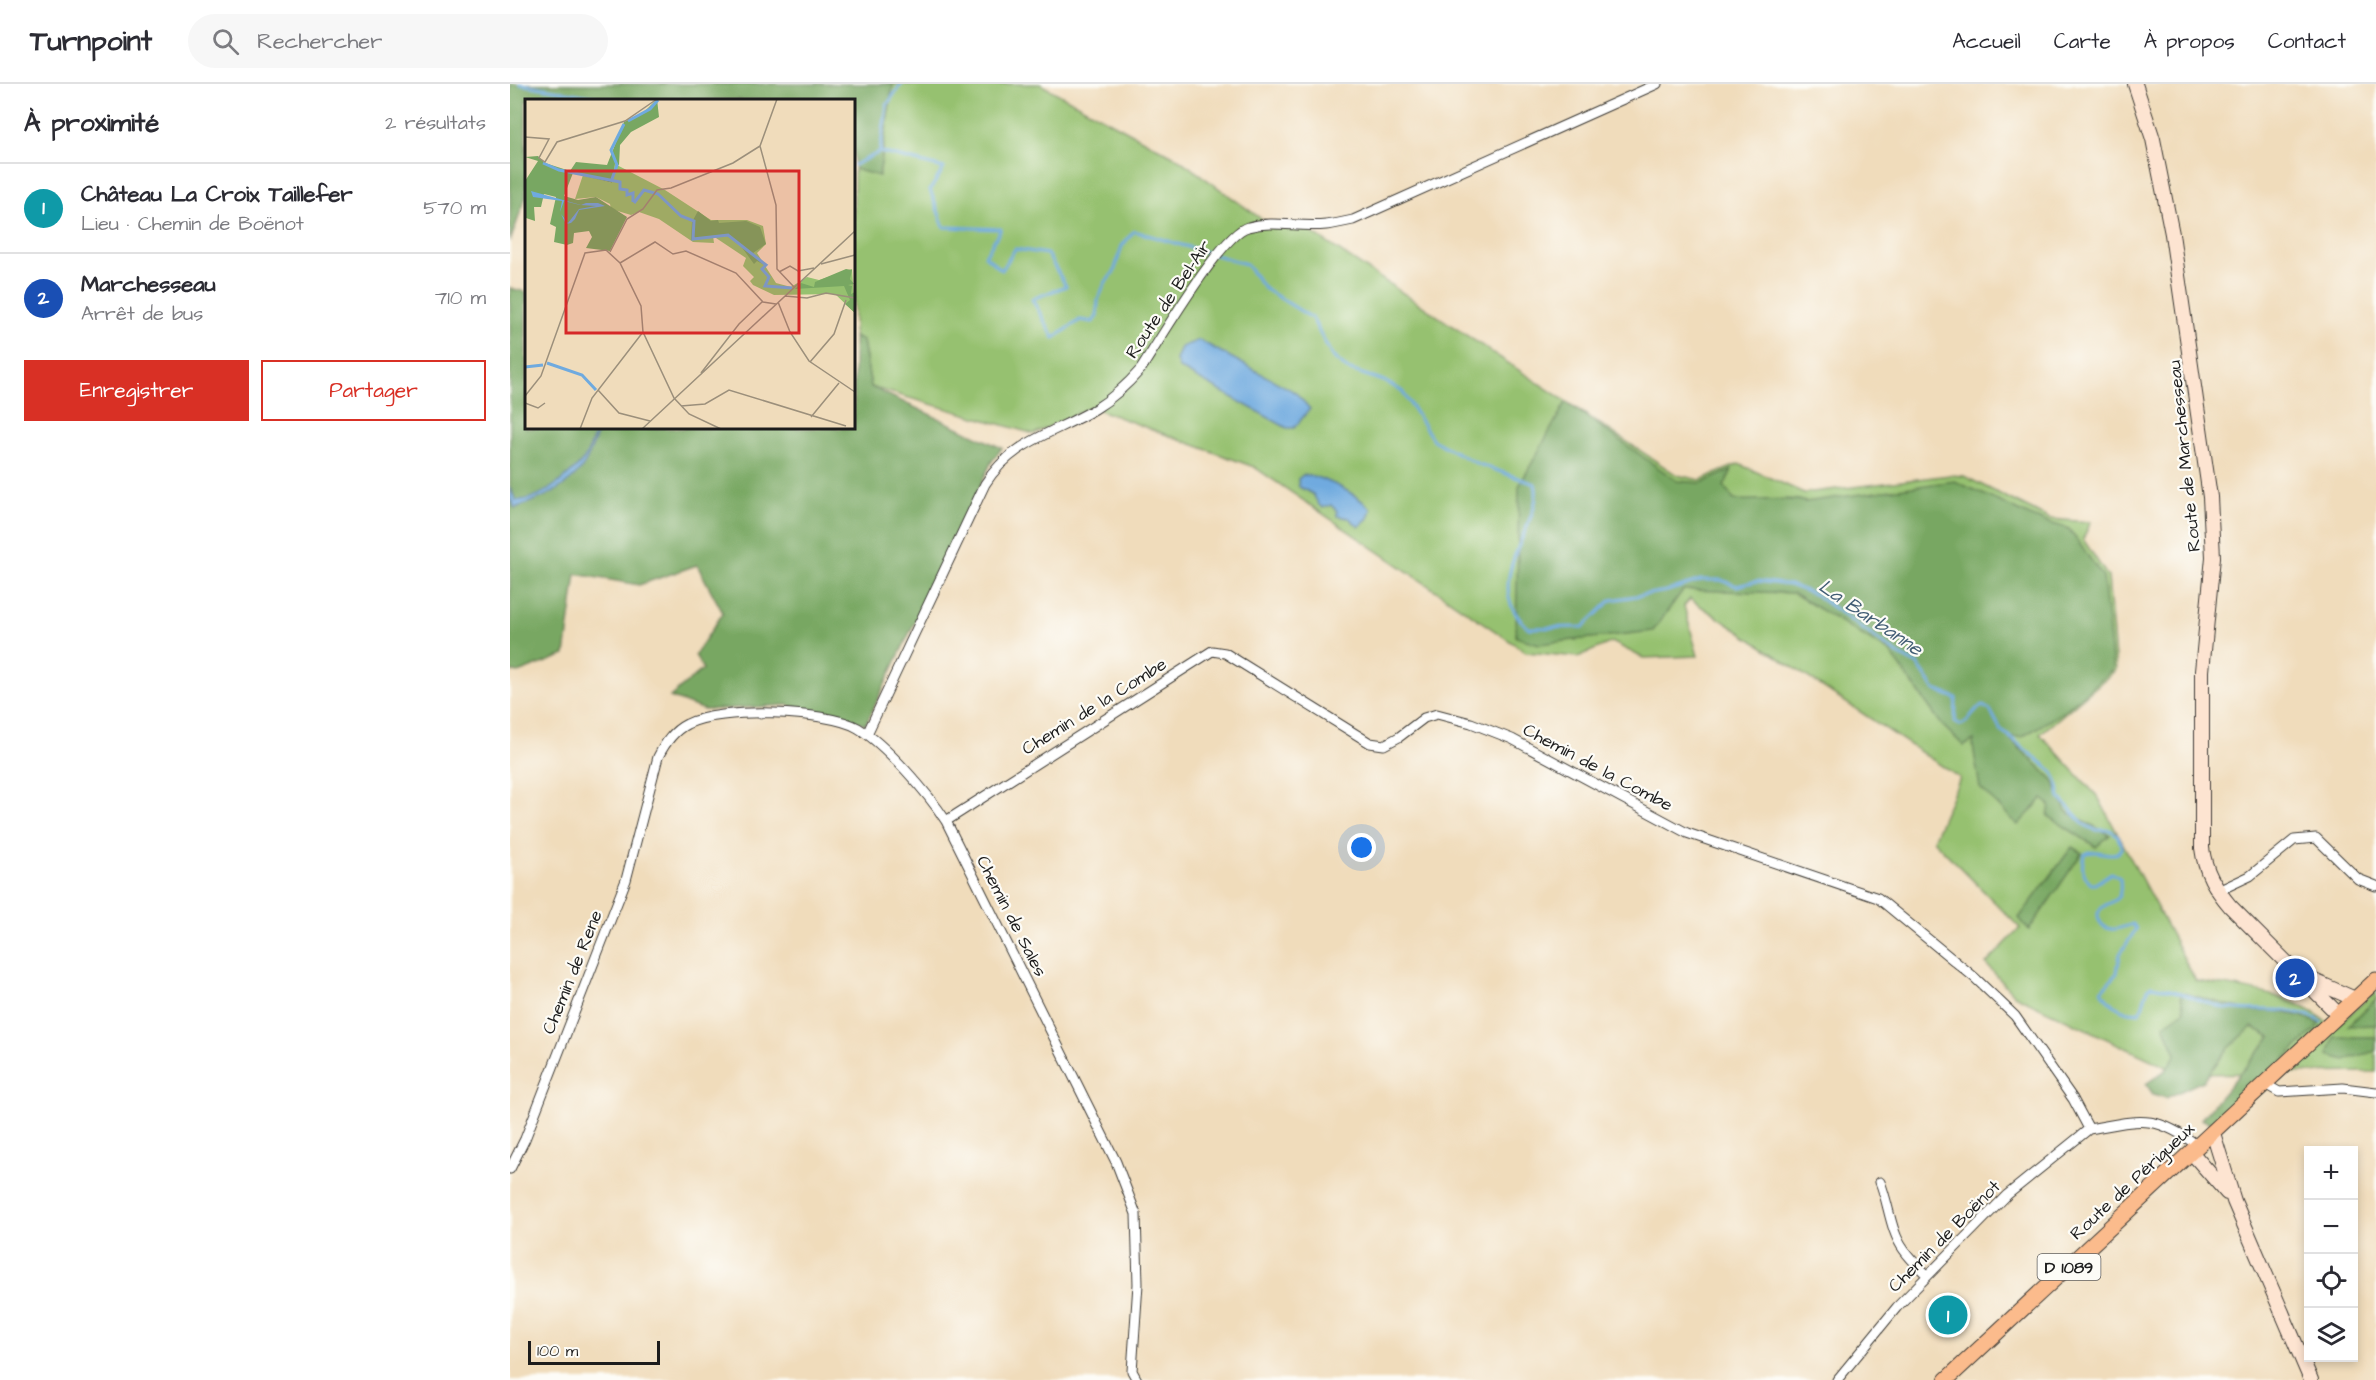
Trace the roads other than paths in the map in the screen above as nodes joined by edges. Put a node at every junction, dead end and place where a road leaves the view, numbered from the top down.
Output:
1 (1657, 84) edge
2 (2135, 84) edge
3 (867, 734) junction
4 (651, 782) joint
5 (946, 821) junction
6 (2376, 886) edge
7 (2217, 891) junction
8 (2299, 974) junction
9 (2376, 980) edge
10 (2355, 999) junction
11 (2330, 1022) junction
12 (2265, 1084) junction
13 (2376, 1092) edge
14 (2089, 1129) junction
15 (2213, 1133) junction
16 (2195, 1150) junction
17 (510, 1169) edge
18 (1880, 1182) dead end
19 (2234, 1202) junction
20 (1927, 1275) junction
21 (1134, 1376) edge
22 (1125, 1380) edge
23 (1837, 1380) edge
24 (1946, 1380) edge
25 (2311, 1380) edge

1 - 3 street, Route de Bel-Air
2 - 7 street, Route de Marchesseau
3 - 4 street, Chemin de Sales
3 - 5 street, Chemin de Sales
4 - 17 street, Chemin de Rene
5 - 14 street, Chemin de la Combe
5 - 21 street, Chemin de Sales
6 - 7 street
7 - 8 street, Route de Marchesseau
8 - 10 street
8 - 11 street
9 - 10 main road, D 1089
10 - 11 main road, D 1089
11 - 12 main road, D 1089
12 - 13 street
12 - 15 main road, D 1089
14 - 16 street
14 - 20 street, Chemin de Boënot
15 - 16 main road, Route de Périgueux / D 1089
15 - 19 street
16 - 19 street
16 - 24 main road, Route de Périgueux / D 1089
18 - 20 street
19 - 25 street
20 - 23 street, Chemin de Boënot
21 - 22 street

